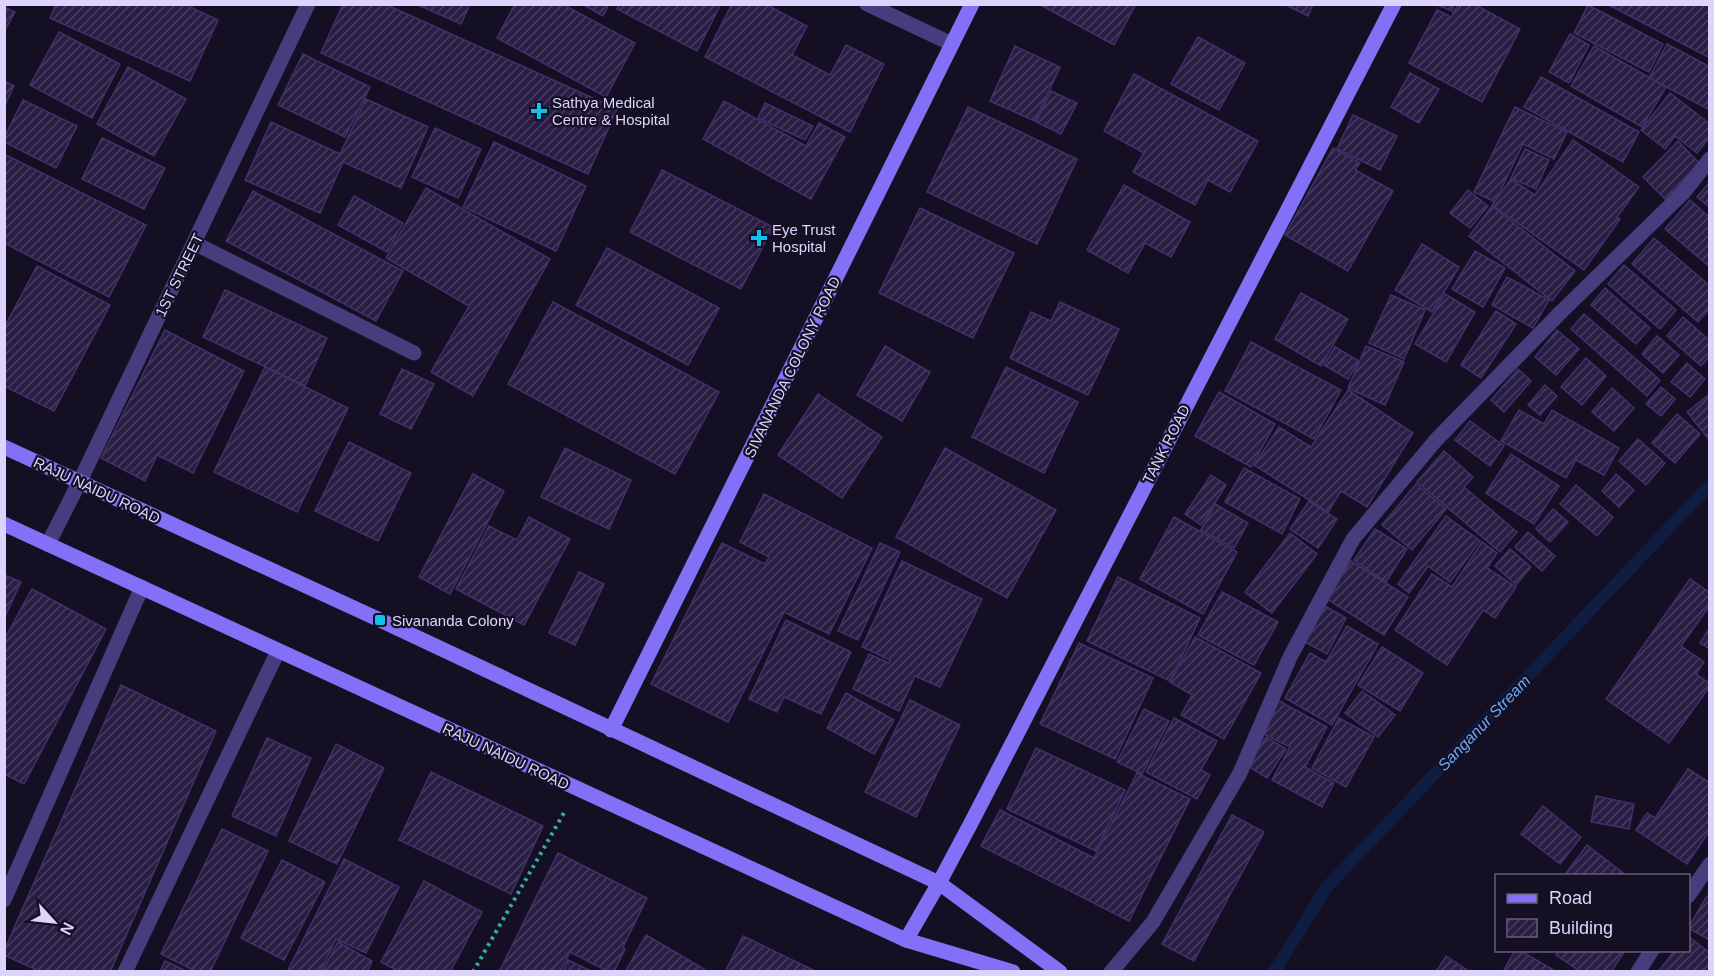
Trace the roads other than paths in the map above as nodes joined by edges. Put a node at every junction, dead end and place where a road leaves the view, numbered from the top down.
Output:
1 (308, 4) edge
2 (867, 4) edge
3 (972, 4) edge
4 (1394, 4) edge
5 (952, 44) junction
6 (1710, 159) edge
7 (194, 243) junction
8 (414, 353) dead end
9 (4, 447) edge
10 (79, 483) junction
11 (4, 524) edge
12 (48, 544) junction
13 (142, 587) junction
14 (279, 651) junction
15 (612, 730) junction
16 (1710, 864) edge
17 (939, 883) junction
18 (1690, 894) edge
19 (4, 900) edge
20 (906, 940) junction
21 (1651, 952) edge
22 (125, 972) edge
23 (1013, 972) edge
24 (1060, 972) edge
25 (1111, 972) edge
26 (1638, 972) edge

1 - 7 street, 1ST STREET
2 - 5 street
3 - 5 main road, SIVANANDA COLONY ROAD
4 - 17 main road, TANK ROAD
5 - 15 main road, SIVANANDA COLONY ROAD
6 - 25 street
7 - 8 street
7 - 10 street, 1ST STREET
9 - 10 main road, RAJU NAIDU ROAD
10 - 12 street, 1ST STREET
10 - 15 main road, RAJU NAIDU ROAD
11 - 12 main road, RAJU NAIDU ROAD
12 - 13 main road, RAJU NAIDU ROAD
13 - 14 main road, RAJU NAIDU ROAD
13 - 19 street
14 - 20 main road, RAJU NAIDU ROAD
14 - 22 street
15 - 17 main road, RAJU NAIDU ROAD
16 - 18 street
17 - 20 main road, TANK ROAD
17 - 24 main road, RAJU NAIDU ROAD
20 - 23 main road, RAJU NAIDU ROAD
21 - 26 street

